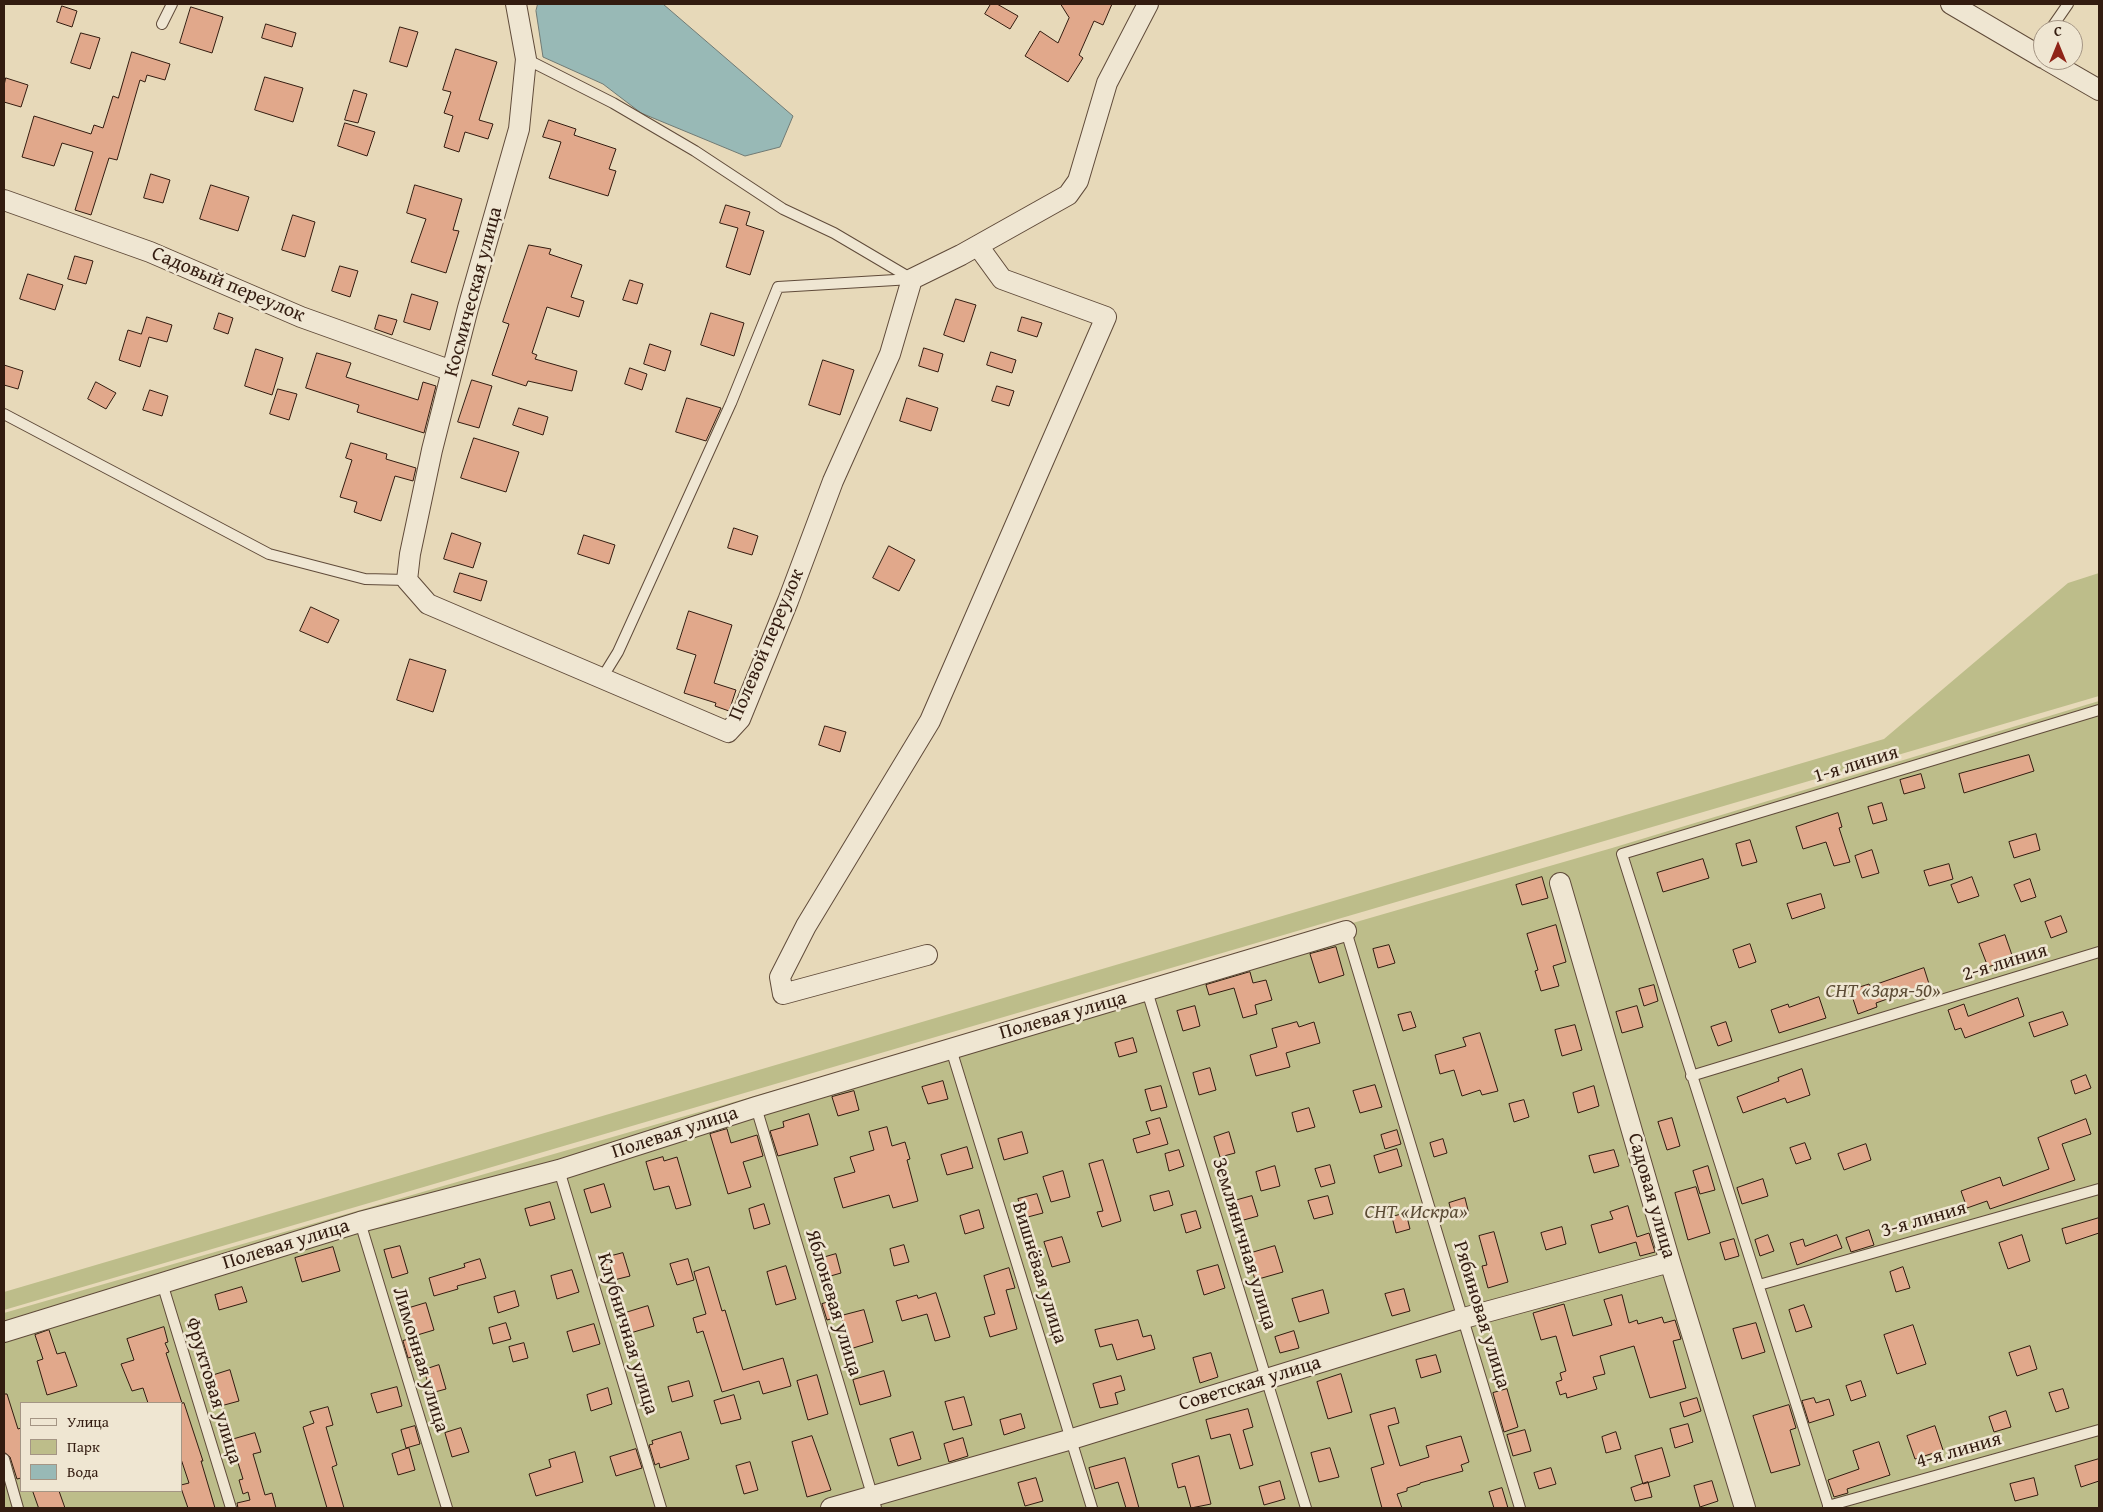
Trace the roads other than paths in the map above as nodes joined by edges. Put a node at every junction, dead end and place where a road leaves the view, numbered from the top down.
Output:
1 (172, 4) edge
2 (516, 4) edge
3 (1148, 4) edge
4 (1951, 4) edge
5 (2068, 4) edge
6 (2057, 20) edge
7 (162, 24) dead end
8 (2033, 50) edge
9 (526, 59) junction
10 (2066, 70) edge
11 (2099, 90) edge
12 (4, 200) edge
13 (978, 246) junction
14 (912, 279) junction
15 (452, 371) junction
16 (4, 414) edge
17 (407, 580) junction
18 (602, 678) junction
19 (2099, 710) edge
20 (1560, 883) dead end
21 (1346, 931) joint
22 (2099, 952) edge
23 (927, 955) dead end
24 (1147, 991) junction
25 (951, 1048) junction
26 (1691, 1076) junction
27 (756, 1108) junction
28 (559, 1170) junction
29 (2099, 1189) edge
30 (360, 1222) junction
31 (1670, 1262) junction
32 (162, 1283) junction
33 (1759, 1286) junction
34 (1464, 1318) junction
35 (4, 1332) edge
36 (1266, 1379) junction
37 (2099, 1430) edge
38 (1072, 1439) junction
39 (4, 1459) edge
40 (874, 1502) edge
41 (1828, 1507) edge
42 (18, 1508) edge
43 (231, 1508) edge
44 (447, 1508) edge
45 (661, 1508) edge
46 (831, 1508) edge
47 (1092, 1508) edge
48 (1306, 1508) edge
49 (1520, 1508) edge
50 (1745, 1508) edge

1 - 7 lane
2 - 9 street, Космическая улица
3 - 13 street
4 - 8 street
5 - 6 lane
9 - 14 lane
9 - 15 street, Космическая улица
10 - 11 street
12 - 15 street, Садовый переулок
13 - 14 street
13 - 23 street
14 - 18 lane
14 - 18 street, Полевой переулок
15 - 17 street, Космическая улица
16 - 17 lane
17 - 18 street, Полевой переулок
19 - 26 lane, 1-я линия
20 - 31 street, Садовая улица
21 - 24 street, Полевая улица
21 - 34 lane, Рябиновая улица
22 - 26 lane, 2-я линия
24 - 25 street, Полевая улица
24 - 36 lane, Земляничная улица
25 - 27 street, Полевая улица
25 - 38 lane, Вишнёвая улица
26 - 33 lane
27 - 28 street, Полевая улица
27 - 40 lane, Яблоневая улица
28 - 30 street, Полевая улица
28 - 45 lane, Клубничная улица
29 - 33 lane, 3-я линия
30 - 32 street, Полевая улица
30 - 44 lane, Лимонная улица
31 - 34 street, Советская улица
31 - 50 street, Садовая улица
32 - 35 street, Полевая улица
32 - 43 lane, Фруктовая улица
33 - 41 lane
34 - 36 street, Советская улица
34 - 49 lane, Рябиновая улица
36 - 38 street, Советская улица
36 - 48 lane, Земляничная улица
37 - 41 lane, 4-я линия
38 - 40 street, Советская улица
38 - 47 lane, Вишнёвая улица
39 - 42 lane
40 - 46 street, Советская улица

